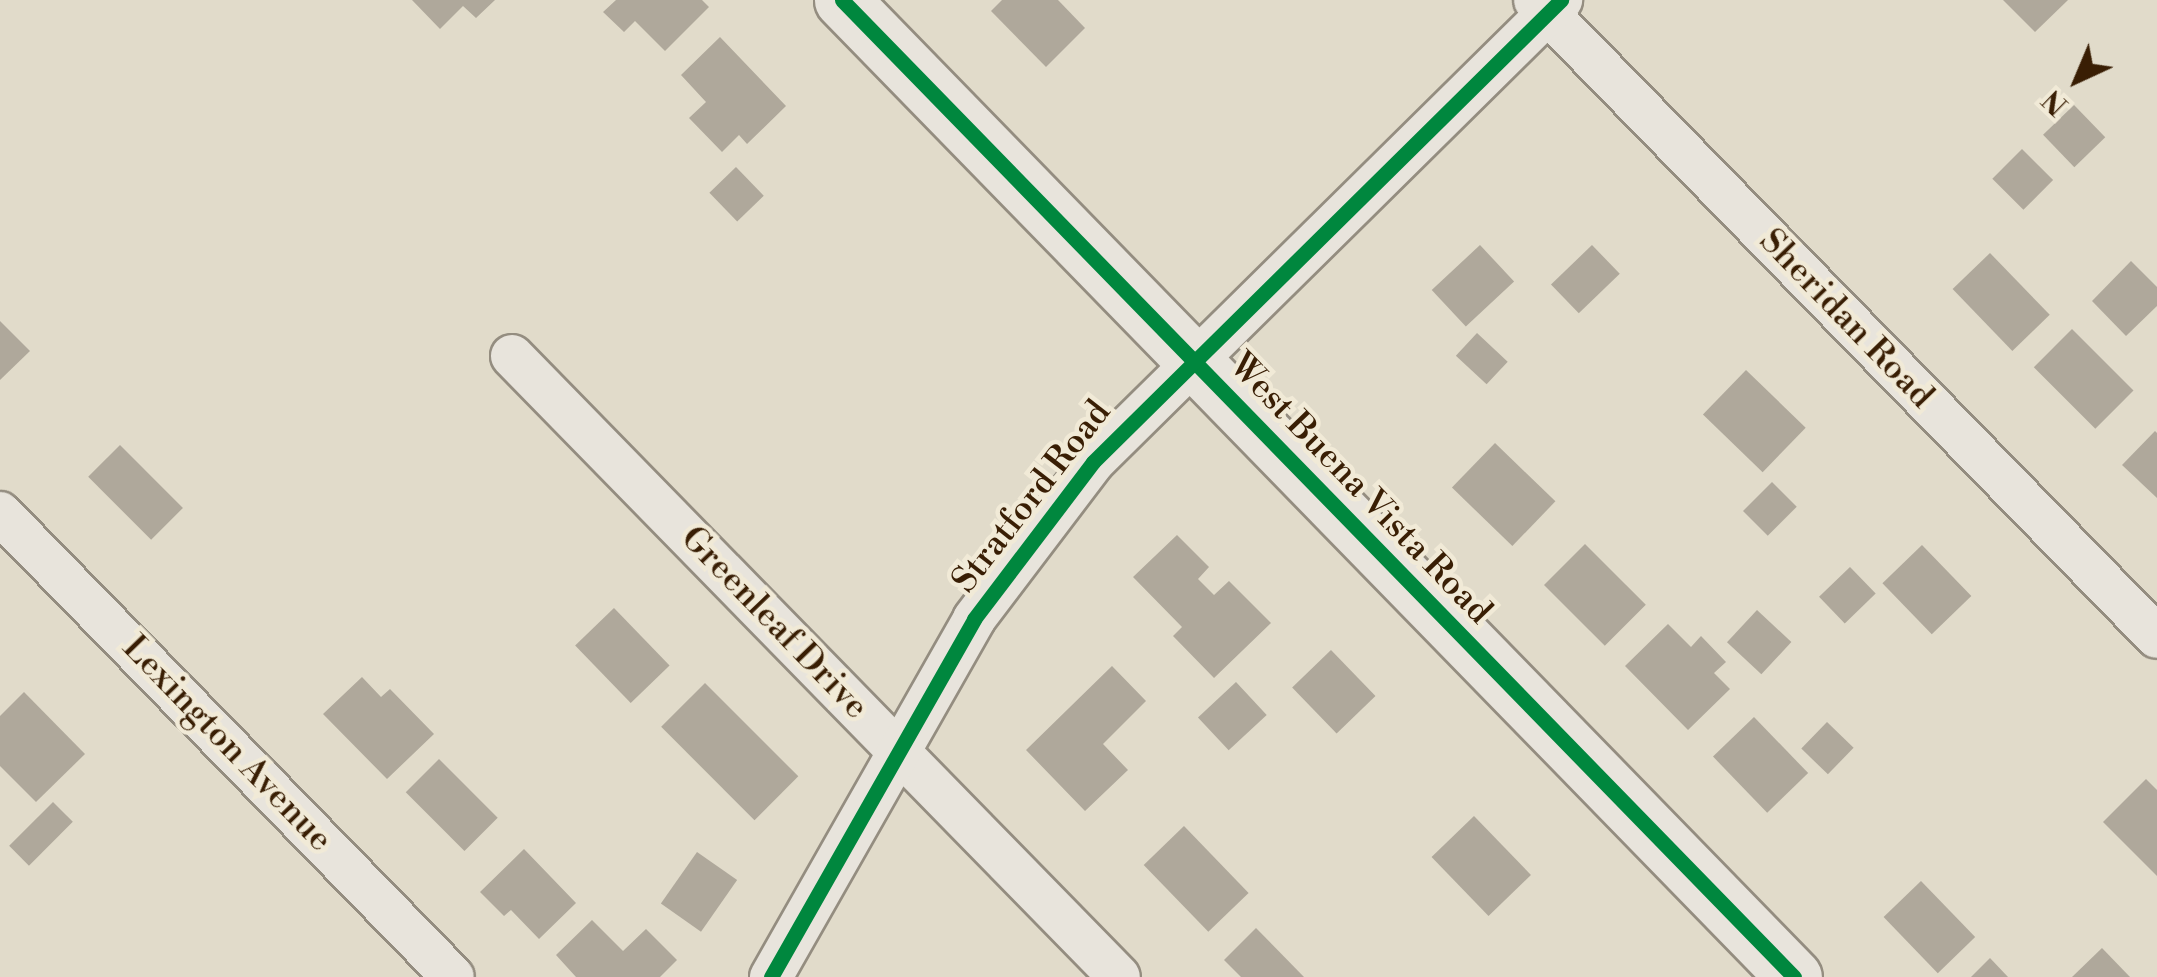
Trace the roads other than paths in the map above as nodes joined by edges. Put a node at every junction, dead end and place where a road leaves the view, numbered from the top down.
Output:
1 (842, 0) edge
2 (1548, 4) edge
3 (512, 356) dead end
4 (1193, 361) junction
5 (0, 514) edge
6 (2157, 637) edge
7 (900, 752) junction
8 (453, 977) edge
9 (771, 977) edge
10 (1119, 977) edge
11 (1794, 977) edge

1 - 4 street, West Buena Vista Road
2 - 4 street, Stratford Road
2 - 6 street, Sheridan Road
3 - 7 street, Greenleaf Drive
4 - 7 street, Stratford Road
4 - 11 street, West Buena Vista Road
5 - 8 street, Lexington Avenue
7 - 9 street, Stratford Road
7 - 10 street, Greenleaf Drive

